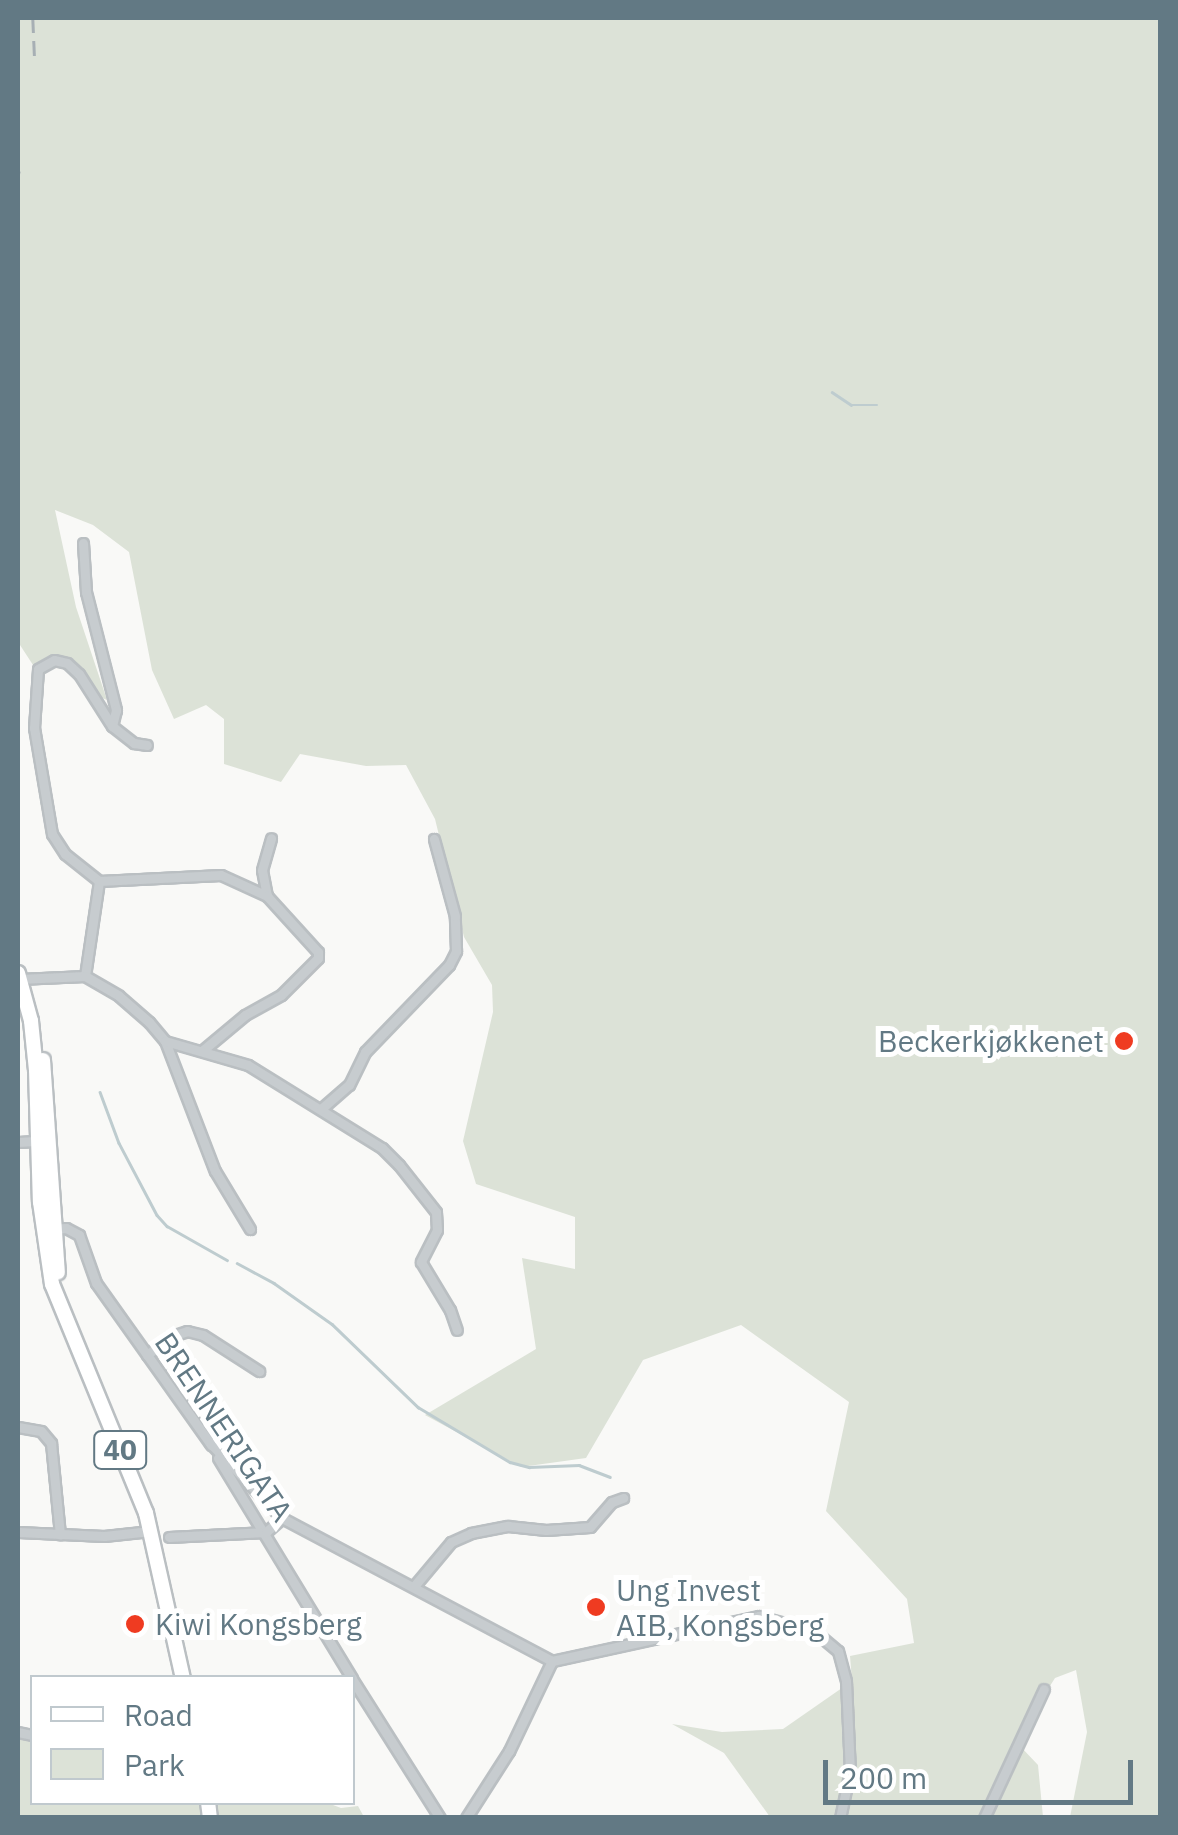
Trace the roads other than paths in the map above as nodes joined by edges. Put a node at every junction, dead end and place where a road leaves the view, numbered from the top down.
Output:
1 (83, 543) dead end
2 (112, 726) junction
3 (147, 745) dead end
4 (271, 838) dead end
5 (434, 839) dead end
6 (99, 882) junction
7 (271, 900) junction
8 (18, 976) edge
9 (85, 976) junction
10 (166, 1041) junction
11 (203, 1050) junction
12 (321, 1109) junction
13 (46, 1141) junction
14 (18, 1142) edge
15 (48, 1229) junction
16 (250, 1229) dead end
17 (457, 1330) dead end
18 (147, 1355) junction
19 (258, 1370) dead end
20 (18, 1427) edge
21 (210, 1443) junction
22 (623, 1498) dead end
23 (282, 1518) junction
24 (151, 1530) junction
25 (18, 1532) edge
26 (266, 1532) junction
27 (60, 1534) junction
28 (169, 1537) dead end
29 (415, 1585) junction
30 (552, 1661) junction
31 (182, 1675) edge
32 (350, 1675) edge
33 (355, 1683) edge
34 (1044, 1689) dead end
35 (440, 1818) edge
36 (466, 1818) edge
37 (840, 1818) edge
38 (984, 1818) edge

1 - 2 street
2 - 3 street
2 - 6 street
4 - 7 street
5 - 12 street
6 - 7 street
6 - 9 street
7 - 11 street
8 - 9 street
8 - 13 main road, 40
9 - 10 street
10 - 11 street
10 - 16 street
11 - 12 street
12 - 17 street
13 - 14 street
13 - 15 main road, 40
15 - 18 street, BRENNERIGATA
15 - 24 main road, 40
18 - 19 street
18 - 21 street, BRENNERIGATA
20 - 27 street
21 - 23 street
21 - 26 street, BRENNERIGATA
22 - 29 street
23 - 26 street
23 - 29 street
24 - 27 street
24 - 31 main road, 40
25 - 27 street
26 - 28 street
26 - 32 street, BRENNERIGATA
29 - 30 street
30 - 36 street
30 - 37 street
33 - 35 street, BRENNERIGATA
34 - 38 street

